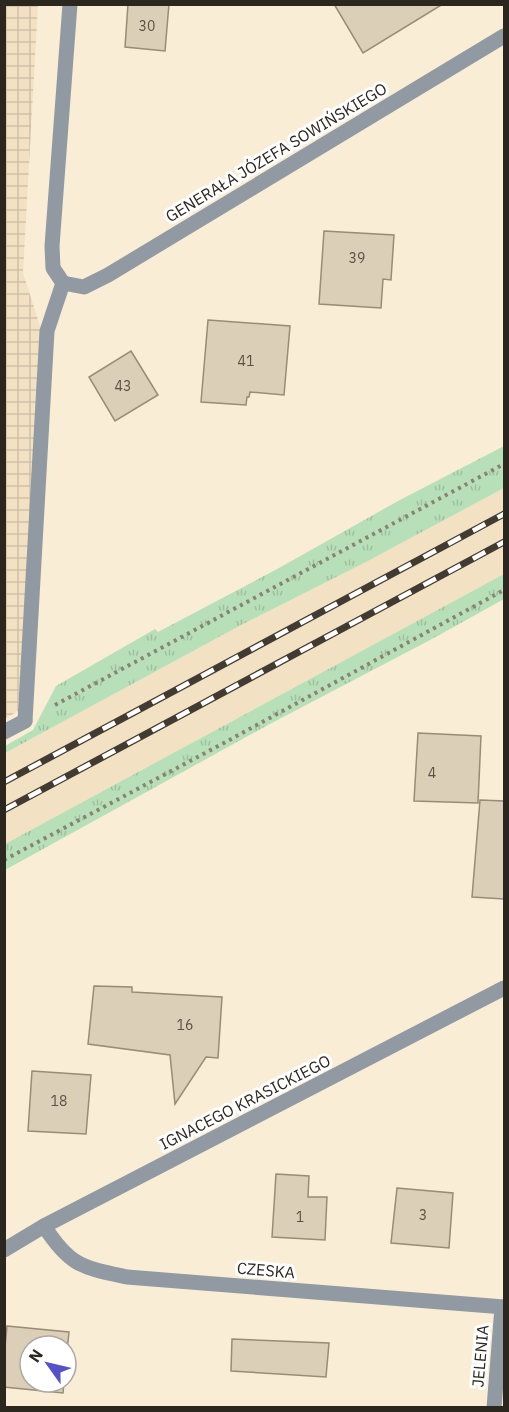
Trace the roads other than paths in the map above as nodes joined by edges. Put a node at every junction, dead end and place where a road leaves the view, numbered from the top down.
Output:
1 (70, 4) edge
2 (504, 36) edge
3 (63, 283) junction
4 (4, 732) edge
5 (504, 988) edge
6 (44, 1226) junction
7 (4, 1250) edge
8 (503, 1307) edge
9 (494, 1407) edge

1 - 3 street
2 - 3 street, GENERAŁA JÓZEFA SOWIŃSKIEGO
3 - 4 street
5 - 6 street, IGNACEGO KRASICKIEGO
6 - 7 street, IGNACEGO KRASICKIEGO
6 - 8 street, CZESKA
8 - 9 street, JELENIA

